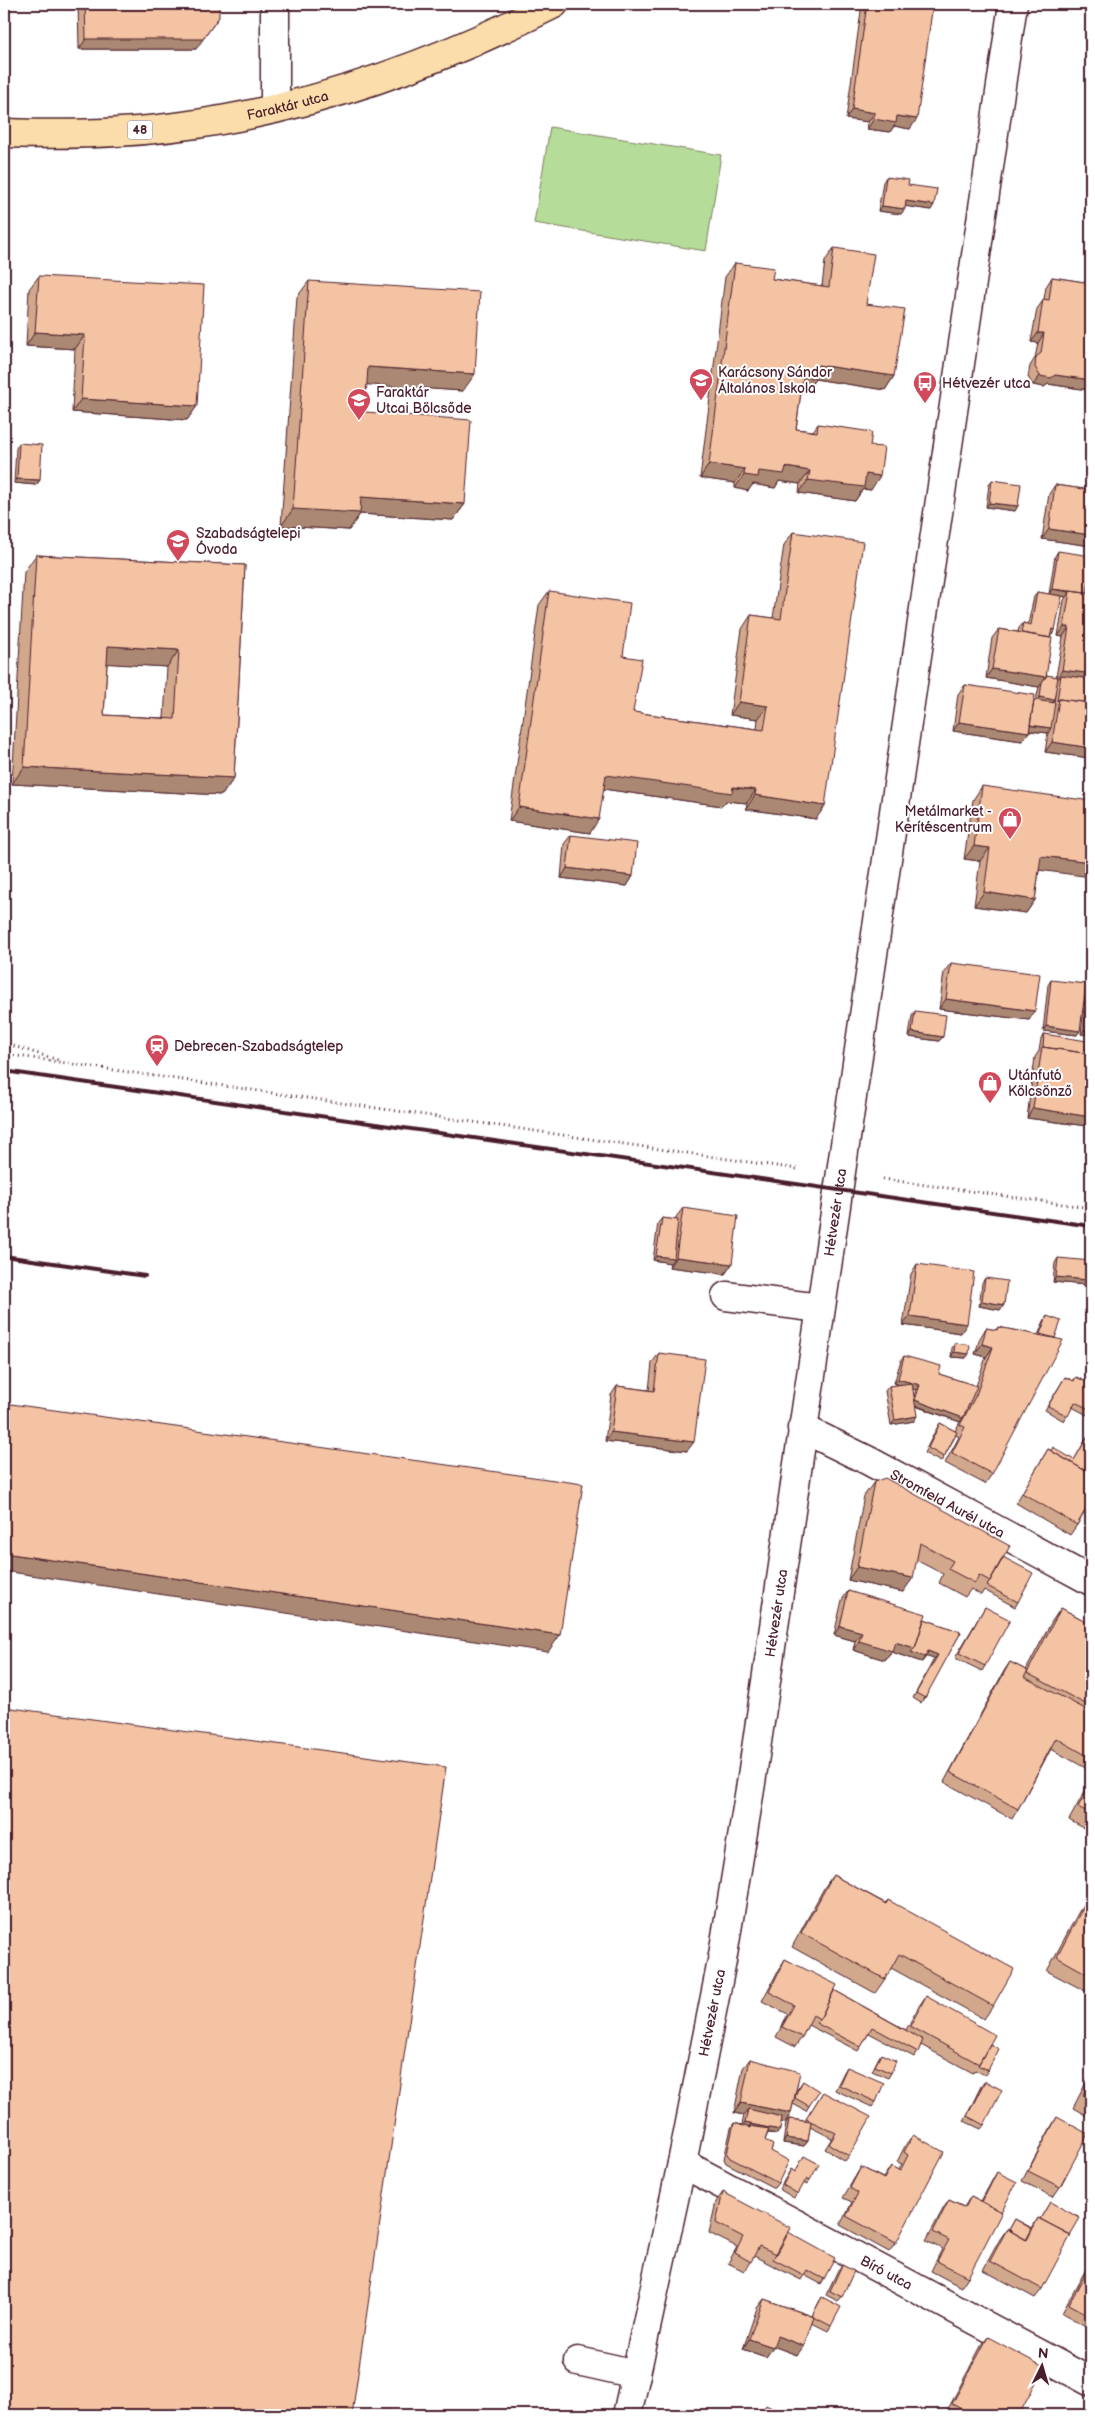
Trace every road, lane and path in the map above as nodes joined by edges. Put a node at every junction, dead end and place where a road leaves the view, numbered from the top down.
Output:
1 (275, 4) edge
2 (554, 4) edge
3 (1013, 4) edge
4 (275, 108) junction
5 (4, 133) edge
6 (4, 1043) edge
7 (4, 1054) edge
8 (66, 1063) junction
9 (797, 1169) dead end
10 (883, 1179) dead end
11 (1091, 1208) edge
12 (726, 1296) dead end
13 (820, 1308) junction
14 (802, 1428) junction
15 (1091, 1581) edge
16 (682, 2163) junction
17 (578, 2361) dead end
18 (636, 2374) junction
19 (1091, 2382) edge
20 (627, 2415) edge

1 - 4 street
2 - 4 main road, Faraktár utca / 48
3 - 13 street, Hétvezér utca
4 - 5 main road, Faraktár utca / 48
6 - 8 path
7 - 8 path
8 - 9 path
10 - 11 path
12 - 13 street
13 - 14 street, Hétvezér utca
14 - 15 street, Stromfeld Aurél utca
14 - 16 street, Hétvezér utca
16 - 18 street, Hétvezér utca
16 - 19 street, Bíró utca
17 - 18 street
18 - 20 street, Hétvezér utca

